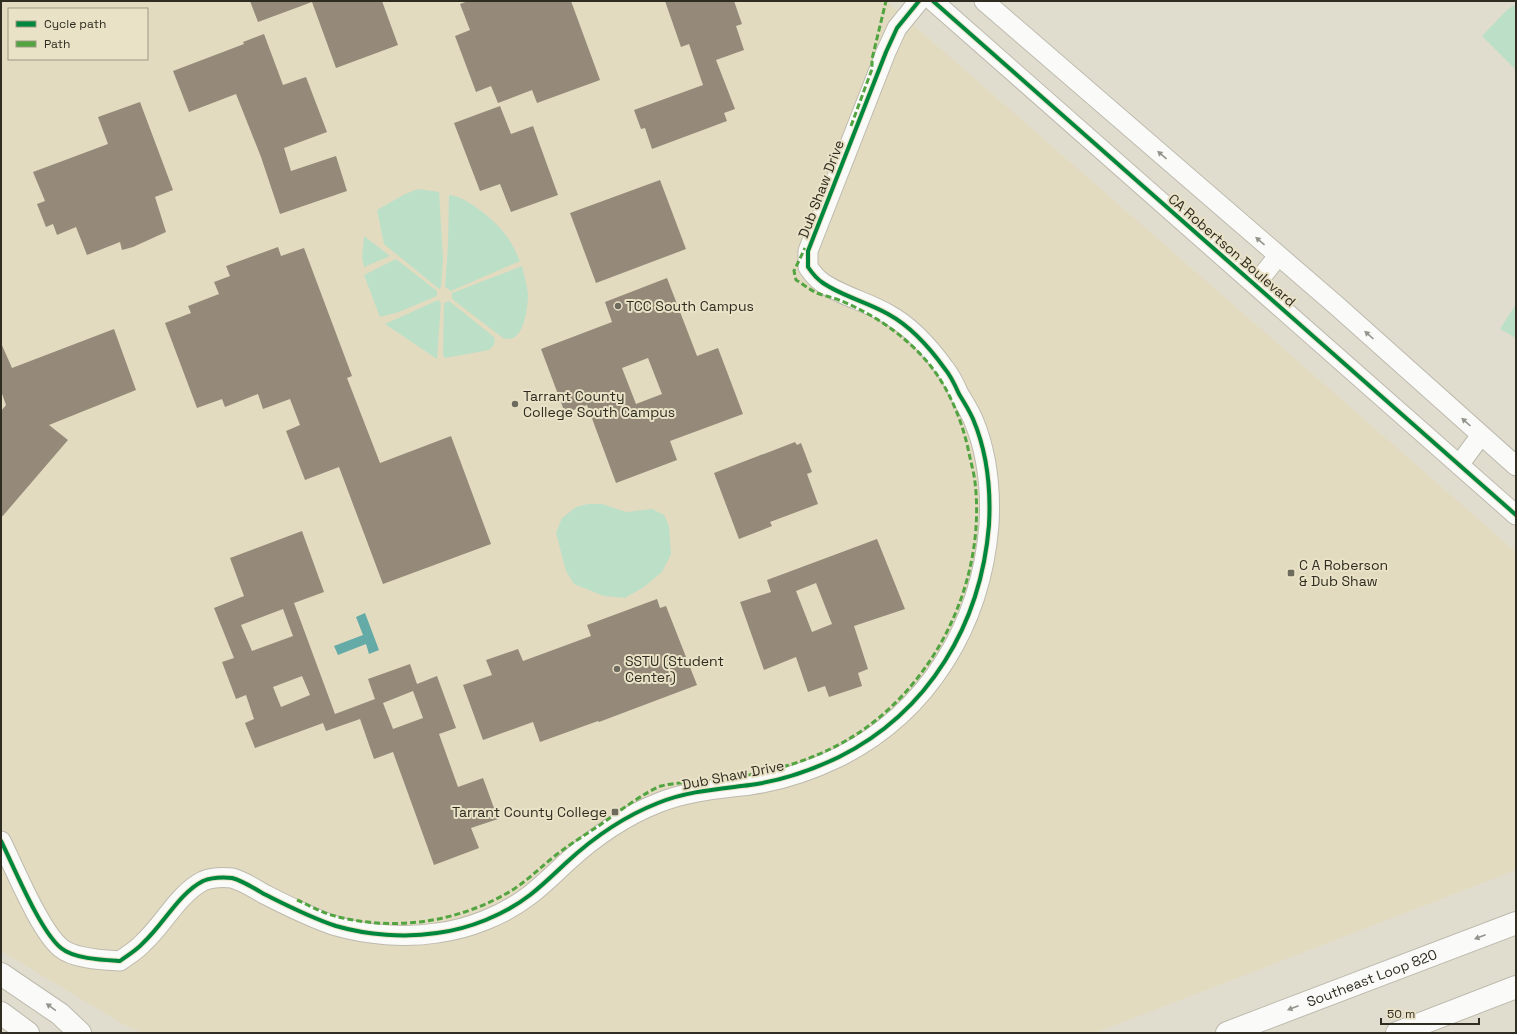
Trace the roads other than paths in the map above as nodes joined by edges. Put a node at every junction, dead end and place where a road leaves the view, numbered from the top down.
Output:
1 (919, 1) edge
2 (933, 1) edge
3 (984, 1) edge
4 (1278, 256) junction
5 (1255, 285) junction
6 (1481, 435) junction
7 (1459, 465) junction
8 (1516, 466) edge
9 (1516, 515) edge
10 (1, 841) edge
11 (1516, 923) edge
12 (1, 974) edge
13 (1516, 987) edge
14 (1, 1013) edge
15 (28, 1033) edge
16 (80, 1033) edge
17 (1227, 1033) edge
18 (1397, 1033) edge

1 - 10 street, Dub Shaw Drive
2 - 5 street, CA Robertson Boulevard
4 -> 3 street, CA Robertson Boulevard
4 - 5 street
6 -> 4 street, CA Robertson Boulevard
5 - 7 street, CA Robertson Boulevard
6 - 7 street
6 - 8 street, CA Robertson Boulevard
7 - 9 street, CA Robertson Boulevard
11 -> 17 main road, Southeast Loop 820
16 -> 12 main road
13 - 18 main road
14 - 15 main road

